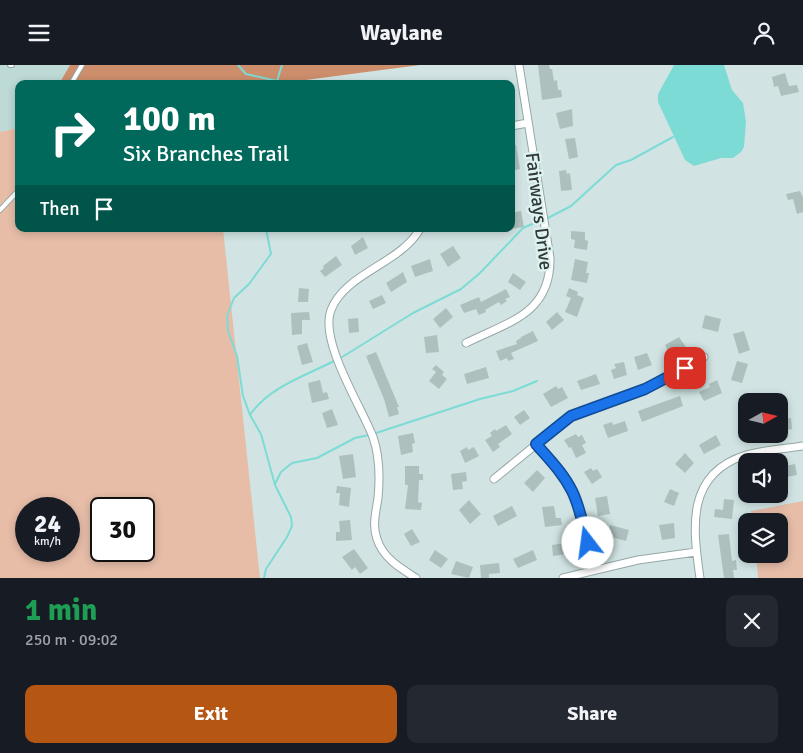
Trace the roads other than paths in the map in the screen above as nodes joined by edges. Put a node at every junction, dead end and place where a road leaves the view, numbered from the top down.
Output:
1 (82, 65) edge
2 (519, 65) edge
3 (74, 80) edge
4 (528, 123) junction
5 (515, 125) edge
6 (15, 194) edge
7 (0, 210) edge
8 (418, 232) edge
9 (466, 343) dead end
10 (704, 357) dead end
11 (536, 444) junction
12 (803, 446) edge
13 (494, 479) dead end
14 (696, 552) junction
15 (595, 569) junction
16 (416, 578) edge
17 (563, 578) edge
18 (700, 578) edge

1 - 3 lane
2 - 4 street, Fairways Drive
4 - 5 street
4 - 9 street, Fairways Drive
6 - 7 lane
8 - 16 street
10 - 11 street
11 - 13 street
11 - 15 street
12 - 14 street
14 - 15 street
14 - 18 street
15 - 17 street

